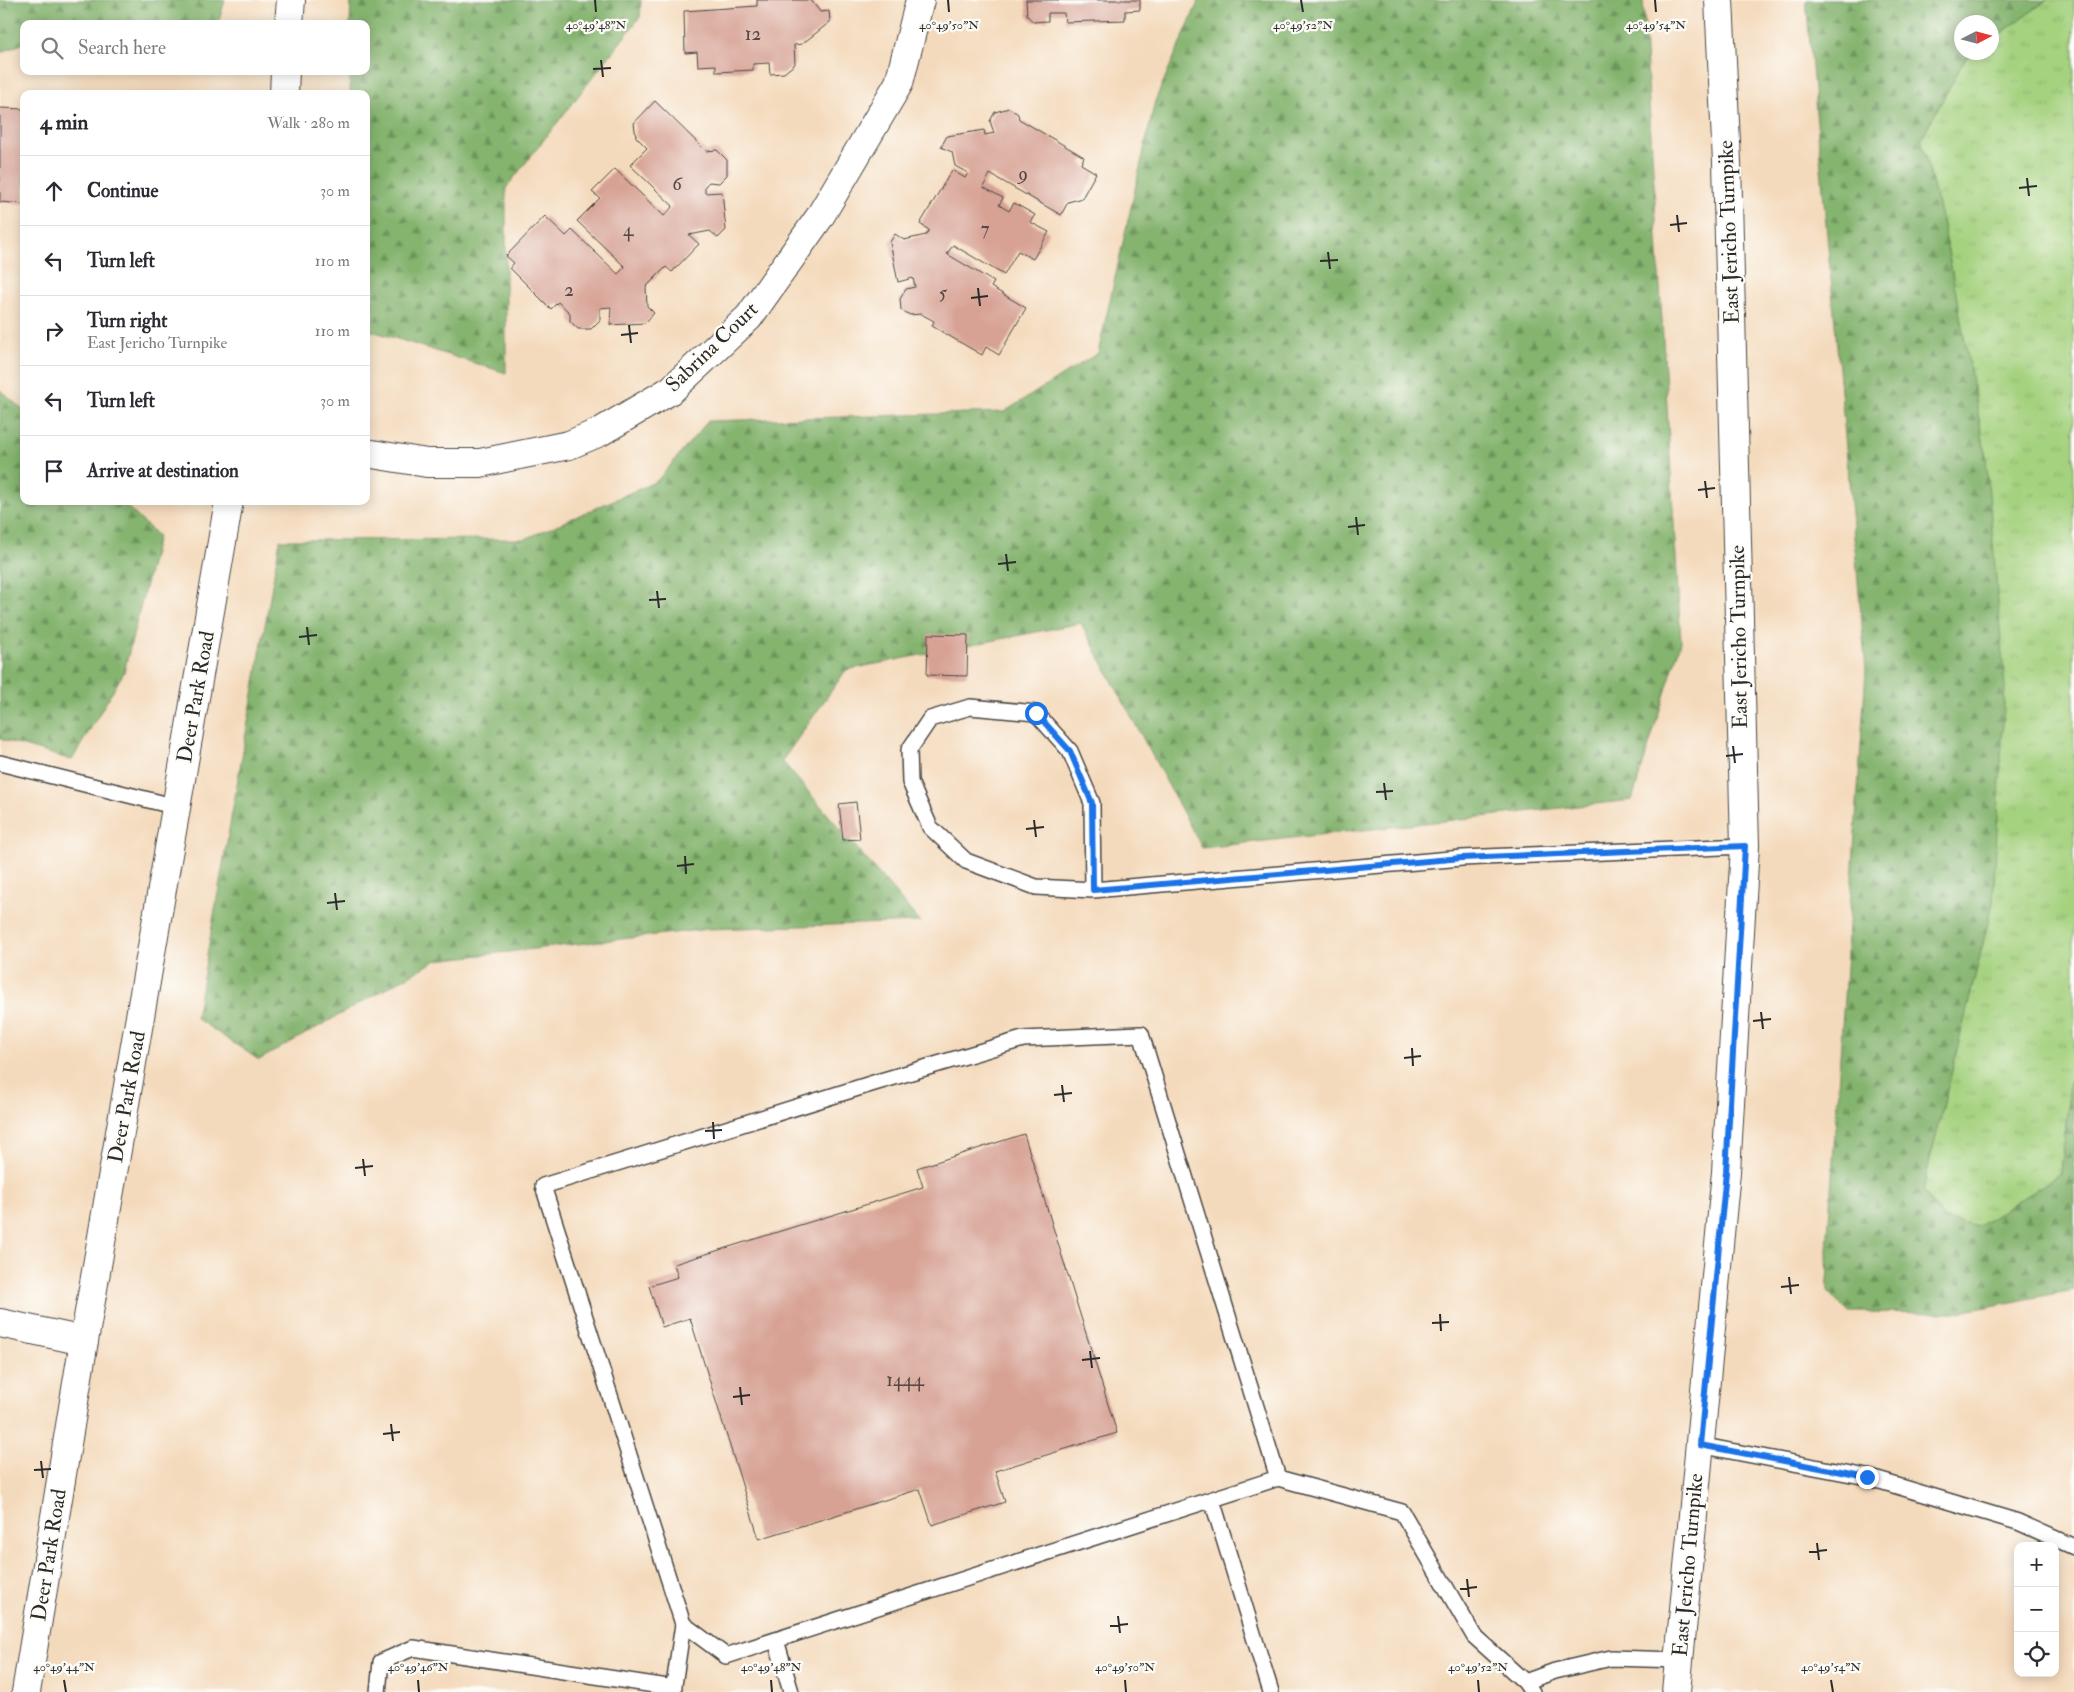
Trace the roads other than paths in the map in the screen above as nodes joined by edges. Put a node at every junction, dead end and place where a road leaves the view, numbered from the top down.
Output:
1 (291, 0) edge
2 (920, 0) edge
3 (1719, 0) edge
4 (289, 20) edge
5 (285, 75) edge
6 (284, 90) edge
7 (370, 454) edge
8 (229, 505) edge
9 (0, 763) edge
10 (177, 807) junction
11 (1745, 846) junction
12 (1093, 890) junction
13 (0, 1323) edge
14 (84, 1342) junction
15 (1700, 1445) junction
16 (1278, 1478) junction
17 (1212, 1500) junction
18 (2074, 1547) edge
19 (683, 1624) junction
20 (776, 1640) junction
21 (1679, 1660) junction
22 (1528, 1687) edge
23 (674, 1690) edge
24 (26, 1692) edge
25 (378, 1692) edge
26 (791, 1692) edge
27 (1271, 1692) edge
28 (1676, 1692) edge

1 - 4 main road
2 - 7 main road, Sabrina Court
3 - 11 main road, East Jericho Turnpike
5 - 6 main road
8 - 10 main road, Deer Park Road
9 - 10 lane
10 - 14 main road, Deer Park Road
11 - 12 lane
11 - 15 main road, East Jericho Turnpike
12 - 12 lane
13 - 14 main road
14 - 24 main road, Deer Park Road
15 - 18 lane
15 - 21 main road, East Jericho Turnpike
16 - 17 lane
16 - 19 lane
16 - 22 lane
17 - 20 lane
17 - 27 lane
19 - 20 lane
19 - 23 lane
20 - 26 lane
21 - 22 lane
21 - 28 main road, East Jericho Turnpike
23 - 25 lane

